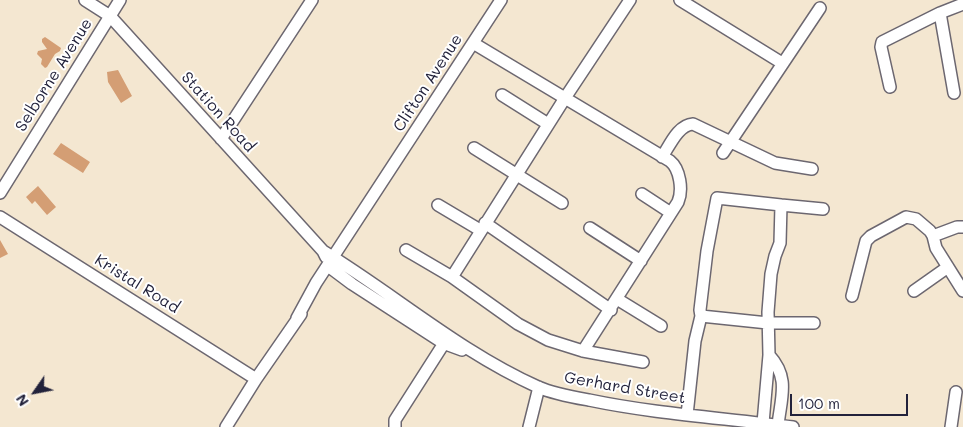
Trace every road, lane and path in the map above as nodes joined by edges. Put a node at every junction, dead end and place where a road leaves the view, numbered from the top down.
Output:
1 (85, 0) edge
2 (120, 0) edge
3 (312, 0) edge
4 (501, 0) edge
5 (630, 0) edge
6 (680, 0) edge
7 (963, 4) edge
8 (820, 8) dead end
9 (940, 12) junction
10 (110, 16) junction
11 (473, 43) junction
12 (782, 63) junction
13 (890, 87) dead end
14 (954, 93) dead end
15 (502, 95) dead end
16 (565, 98) junction
17 (548, 124) junction
18 (221, 139) junction
19 (731, 141) junction
20 (474, 148) dead end
21 (724, 153) dead end
22 (662, 157) junction
23 (812, 169) dead end
24 (516, 174) junction
25 (0, 193) edge
26 (642, 194) dead end
27 (562, 203) dead end
28 (438, 205) dead end
29 (781, 205) junction
30 (823, 209) dead end
31 (671, 213) junction
32 (0, 217) edge
33 (483, 227) junction
34 (963, 227) edge
35 (590, 228) dead end
36 (933, 236) junction
37 (406, 250) dead end
38 (331, 261) junction
39 (641, 261) junction
40 (948, 267) junction
41 (452, 277) junction
42 (963, 290) edge
43 (914, 291) dead end
44 (852, 296) dead end
45 (617, 299) junction
46 (611, 310) junction
47 (701, 316) junction
48 (768, 323) junction
49 (814, 323) dead end
50 (661, 326) dead end
51 (446, 340) junction
52 (583, 351) junction
53 (769, 355) junction
54 (642, 362) dead end
55 (256, 379) junction
56 (539, 390) junction
57 (956, 392) dead end
58 (687, 415) junction
59 (956, 419) edge
60 (761, 425) edge
61 (778, 425) junction
62 (226, 427) edge
63 (395, 427) edge
64 (529, 427) edge
65 (792, 427) edge

1 - 10 street, Station Road
2 - 10 street, Selborne Avenue
3 - 18 street
4 - 11 street, Clifton Avenue
5 - 16 street
6 - 12 street
7 - 9 street
8 - 12 street
9 - 13 street
9 - 14 street
10 - 18 street, Station Road
10 - 25 street, Selborne Avenue
11 - 16 street
11 - 38 street, Clifton Avenue
12 - 19 street
15 - 17 street
16 - 17 street
16 - 22 street
17 - 24 street
18 - 38 street, Station Road
19 - 21 street
19 - 22 street
19 - 23 street
20 - 24 street
22 - 31 street
24 - 27 street
24 - 33 street
26 - 31 street
28 - 33 street
29 - 30 street
29 - 47 street
29 - 48 street
31 - 39 street
32 - 55 street, Kristal Road
33 - 41 street
33 - 46 street
34 - 36 street
35 - 39 street
36 - 40 street
36 - 44 street
37 - 41 street
38 - 51 street, Gerhard Street
38 - 55 street, Clifton Avenue
39 - 45 street
40 - 42 street
40 - 43 street
41 - 52 street
45 - 46 street
45 - 50 street
46 - 52 street
47 - 48 street
47 - 58 street
48 - 49 street
48 - 53 street
51 - 56 street, Gerhard Street
51 - 63 street
52 - 54 street
53 - 60 street
53 - 61 street
55 - 62 street, Clifton Avenue
56 - 58 street, Gerhard Street
56 - 60 street, Gerhard Street
56 - 64 street
57 - 59 street
58 - 60 street, Gerhard Street
60 - 61 street, Gerhard Street
61 - 65 street, Gerhard Street

